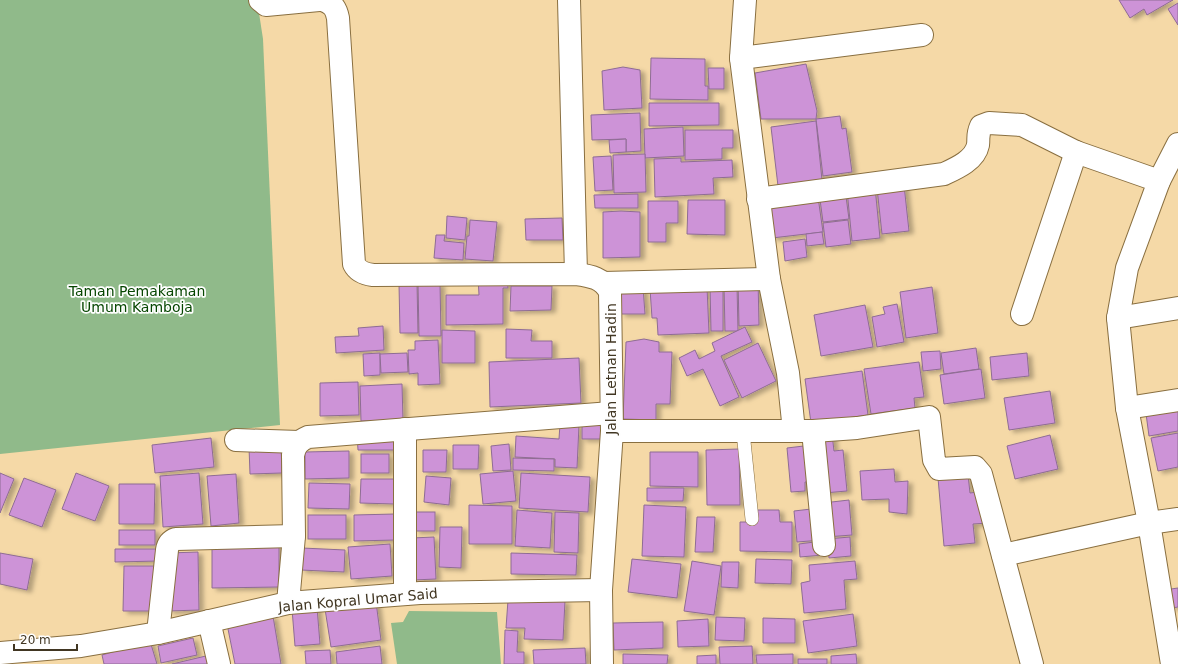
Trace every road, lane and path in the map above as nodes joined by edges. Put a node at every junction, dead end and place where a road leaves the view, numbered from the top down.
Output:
1 (260, 0) edge
2 (319, 0) edge
3 (323, 0) edge
4 (569, 0) edge
5 (745, 0) edge
6 (922, 35) dead end
7 (740, 58) junction
8 (1178, 144) edge
9 (1076, 152) junction
10 (1159, 181) junction
11 (758, 200) junction
12 (576, 274) junction
13 (769, 279) junction
14 (604, 283) junction
15 (1178, 308) edge
16 (1022, 314) dead end
17 (1118, 318) junction
18 (1178, 400) edge
19 (1127, 408) junction
20 (612, 422) junction
21 (405, 429) junction
22 (803, 431) junction
23 (743, 432) junction
24 (236, 440) dead end
25 (299, 442) junction
26 (752, 519) dead end
27 (1178, 519) edge
28 (1149, 524) junction
29 (294, 536) junction
30 (824, 546) dead end
31 (1003, 555) junction
32 (601, 590) junction
33 (405, 594) junction
34 (288, 603) junction
35 (209, 622) junction
36 (158, 633) junction
37 (0, 653) edge
38 (84, 655) edge
39 (219, 664) edge
40 (602, 664) edge
41 (1032, 664) edge
42 (1172, 664) edge

1 - 2 street
3 - 12 street, Jalan Letnan Hadin
4 - 12 street
5 - 7 street
6 - 7 street
7 - 11 street
8 - 10 street
9 - 10 street
9 - 11 street
9 - 16 street
10 - 17 street
11 - 13 street
12 - 14 street, Jalan Letnan Hadin
13 - 14 street
13 - 22 street
14 - 20 street, Jalan Letnan Hadin
15 - 17 street
17 - 19 street
18 - 19 street
19 - 28 street
20 - 21 street
20 - 23 street
20 - 32 street, Jalan Letnan Hadin
21 - 25 street
21 - 33 street
22 - 23 street
22 - 30 street
22 - 31 street
23 - 26 lane
24 - 25 street
25 - 29 street
27 - 28 street
28 - 31 street
28 - 42 street
29 - 34 street
29 - 36 street
31 - 41 street
32 - 33 street, Jalan Kopral Umar Said
32 - 40 street, Jalan Letnan Hadin
33 - 34 street, Jalan Kopral Umar Said
34 - 35 street, Jalan Kopral Umar Said
35 - 36 street, Jalan Kopral Umar Said
35 - 39 street
36 - 38 street, Jalan Kopral Umar Said
37 - 38 street, Jalan Kopral Umar Said

